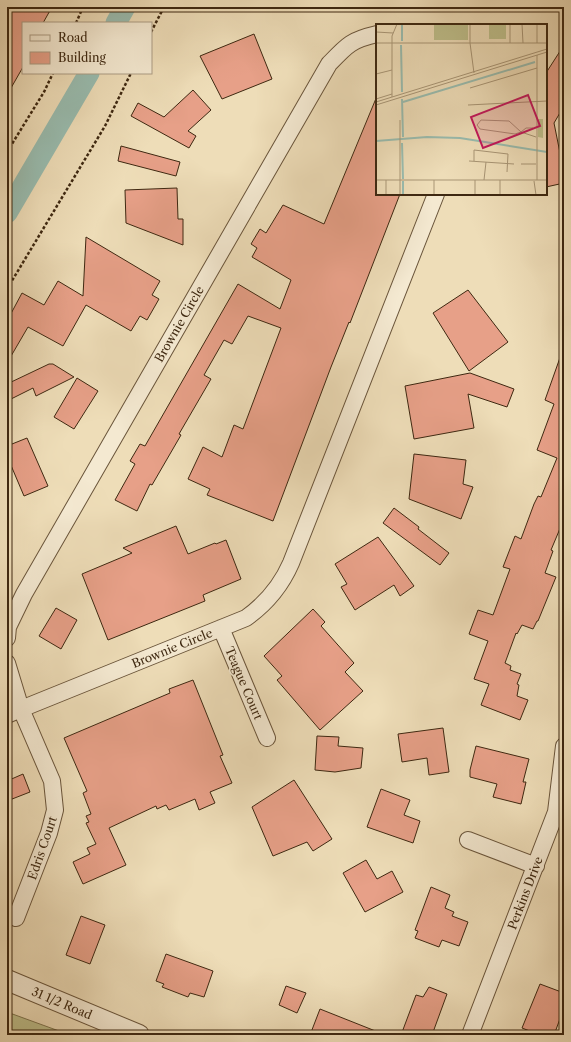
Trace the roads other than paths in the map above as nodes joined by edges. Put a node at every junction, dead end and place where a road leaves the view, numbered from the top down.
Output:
1 (376, 34) edge
2 (436, 195) edge
3 (221, 628) junction
4 (7, 638) edge
5 (7, 663) edge
6 (14, 712) edge
7 (267, 738) dead end
8 (564, 746) edge
9 (468, 840) dead end
10 (536, 866) junction
11 (16, 918) dead end
12 (7, 980) edge
13 (139, 1035) edge
14 (470, 1035) edge

1 - 4 street, Brownie Circle
2 - 3 street, Brownie Circle
3 - 6 street, Brownie Circle
3 - 7 street, Teague Court
5 - 6 street
6 - 11 street, Edris Court
8 - 10 street, Perkins Drive
9 - 10 street
10 - 14 street, Perkins Drive
12 - 13 street, 31 1/2 Road

